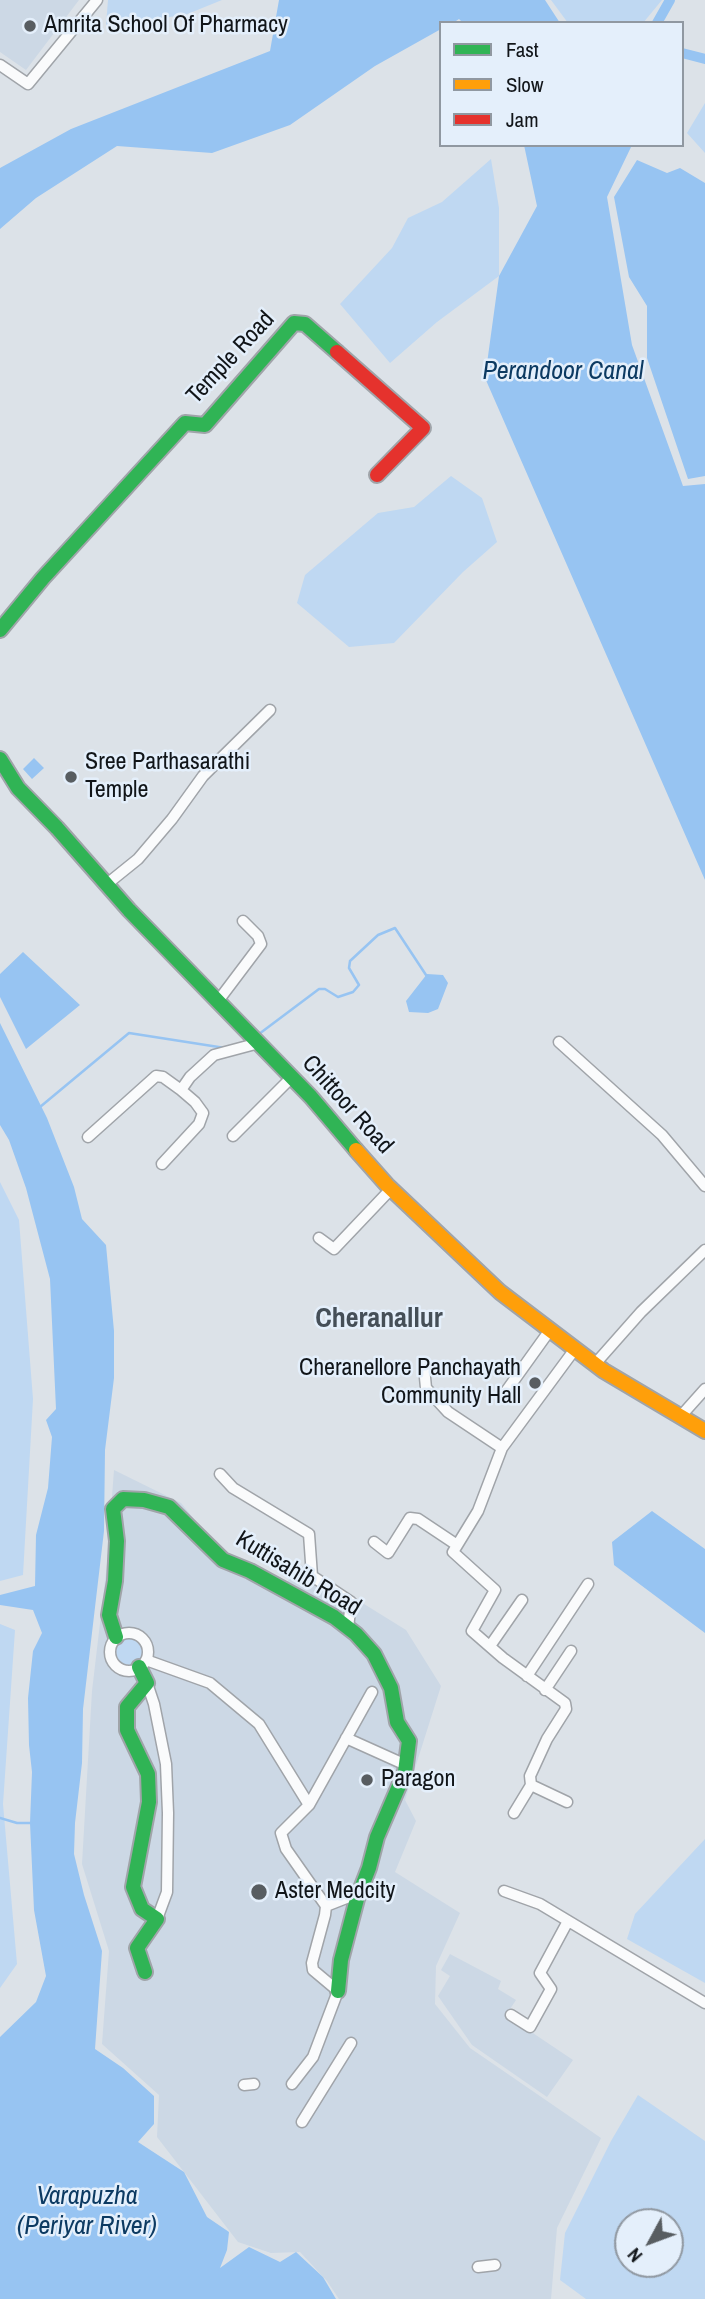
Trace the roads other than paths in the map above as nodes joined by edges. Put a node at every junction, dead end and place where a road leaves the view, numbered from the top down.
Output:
1 (97, 0) edge
2 (0, 65) edge
3 (377, 475) dead end
4 (0, 630) edge
5 (270, 710) dead end
6 (0, 759) edge
7 (107, 884) junction
8 (243, 921) dead end
9 (218, 1001) junction
10 (254, 1038) junction
11 (559, 1042) dead end
12 (292, 1077) junction
13 (181, 1090) junction
14 (233, 1136) dead end
15 (88, 1138) dead end
16 (162, 1164) dead end
17 (705, 1186) edge
18 (391, 1189) junction
19 (319, 1238) dead end
20 (705, 1250) edge
21 (551, 1330) junction
22 (575, 1349) junction
23 (595, 1364) junction
24 (424, 1367) dead end
25 (705, 1389) edge
26 (502, 1397) dead end
27 (680, 1417) junction
28 (705, 1431) edge
29 (502, 1448) junction
30 (220, 1474) dead end
31 (374, 1542) dead end
32 (457, 1545) junction
33 (588, 1584) dead end
34 (522, 1600) dead end
35 (348, 1628) junction
36 (116, 1637) junction
37 (490, 1646) junction
38 (571, 1651) dead end
39 (143, 1663) junction
40 (527, 1676) junction
41 (147, 1683) junction
42 (545, 1690) junction
43 (372, 1692) dead end
44 (346, 1738) junction
45 (406, 1765) junction
46 (531, 1785) junction
47 (567, 1802) dead end
48 (309, 1805) junction
49 (514, 1813) dead end
50 (503, 1891) dead end
51 (359, 1893) junction
52 (326, 1906) junction
53 (157, 1919) junction
54 (568, 1921) junction
55 (145, 1972) dead end
56 (338, 1991) junction
57 (705, 2003) edge
58 (511, 2015) dead end
59 (351, 2043) dead end
60 (292, 2084) dead end
61 (302, 2122) dead end
62 (495, 2265) dead end
63 (478, 2267) dead end

1 - 2 street
3 - 4 street, Temple Road
5 - 7 street
6 - 7 street, Chittoor Road
7 - 9 street, Chittoor Road
8 - 9 street
9 - 10 street, Chittoor Road
10 - 12 street, Chittoor Road
10 - 13 street
11 - 17 street
12 - 14 street
12 - 18 street, Chittoor Road
13 - 15 street
13 - 16 street
18 - 19 street
18 - 21 street, Chittoor Road
20 - 23 street
21 - 22 street, Chittoor Road
21 - 26 street
22 - 23 street, Chittoor Road
22 - 29 street
23 - 27 street, Chittoor Road
24 - 29 street
25 - 27 street
27 - 28 street, Chittoor Road
29 - 32 street
30 - 35 street
31 - 32 street
32 - 37 street
33 - 40 street
34 - 37 street
35 - 36 street, Kuttisahib Road
35 - 45 street, Kuttisahib Road
36 - 39 street
36 - 39 street
37 - 40 street
38 - 42 street
39 - 41 street
39 - 48 street
40 - 42 street
41 - 53 street
41 - 53 street
42 - 46 street
43 - 44 street
44 - 45 street
44 - 48 street
45 - 51 street, Kuttisahib Road
46 - 47 street
46 - 49 street
48 - 52 street
50 - 54 street
51 - 52 street
51 - 56 street, Kuttisahib Road
52 - 56 street
53 - 55 street
54 - 57 street
54 - 58 street
56 - 60 street
59 - 61 street
62 - 63 street

